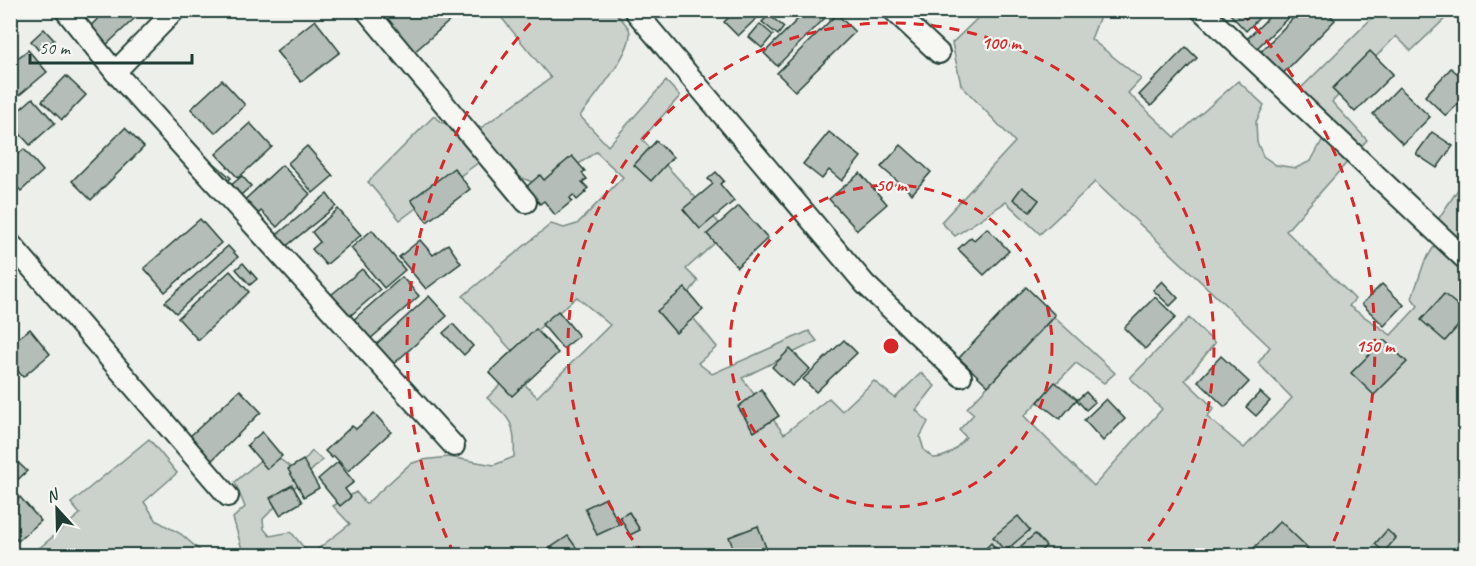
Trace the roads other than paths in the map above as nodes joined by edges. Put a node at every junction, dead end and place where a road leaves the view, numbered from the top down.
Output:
1 (65, 10) edge
2 (176, 10) edge
3 (366, 10) edge
4 (634, 10) edge
5 (893, 10) edge
6 (1201, 10) edge
7 (939, 53) dead end
8 (115, 72) junction
9 (526, 202) dead end
10 (10, 243) edge
11 (1466, 260) edge
12 (961, 376) dead end
13 (454, 446) dead end
14 (228, 496) dead end

1 - 8 street
2 - 8 street
3 - 9 street
4 - 12 street
5 - 7 street
6 - 11 street
8 - 13 street
10 - 14 street

